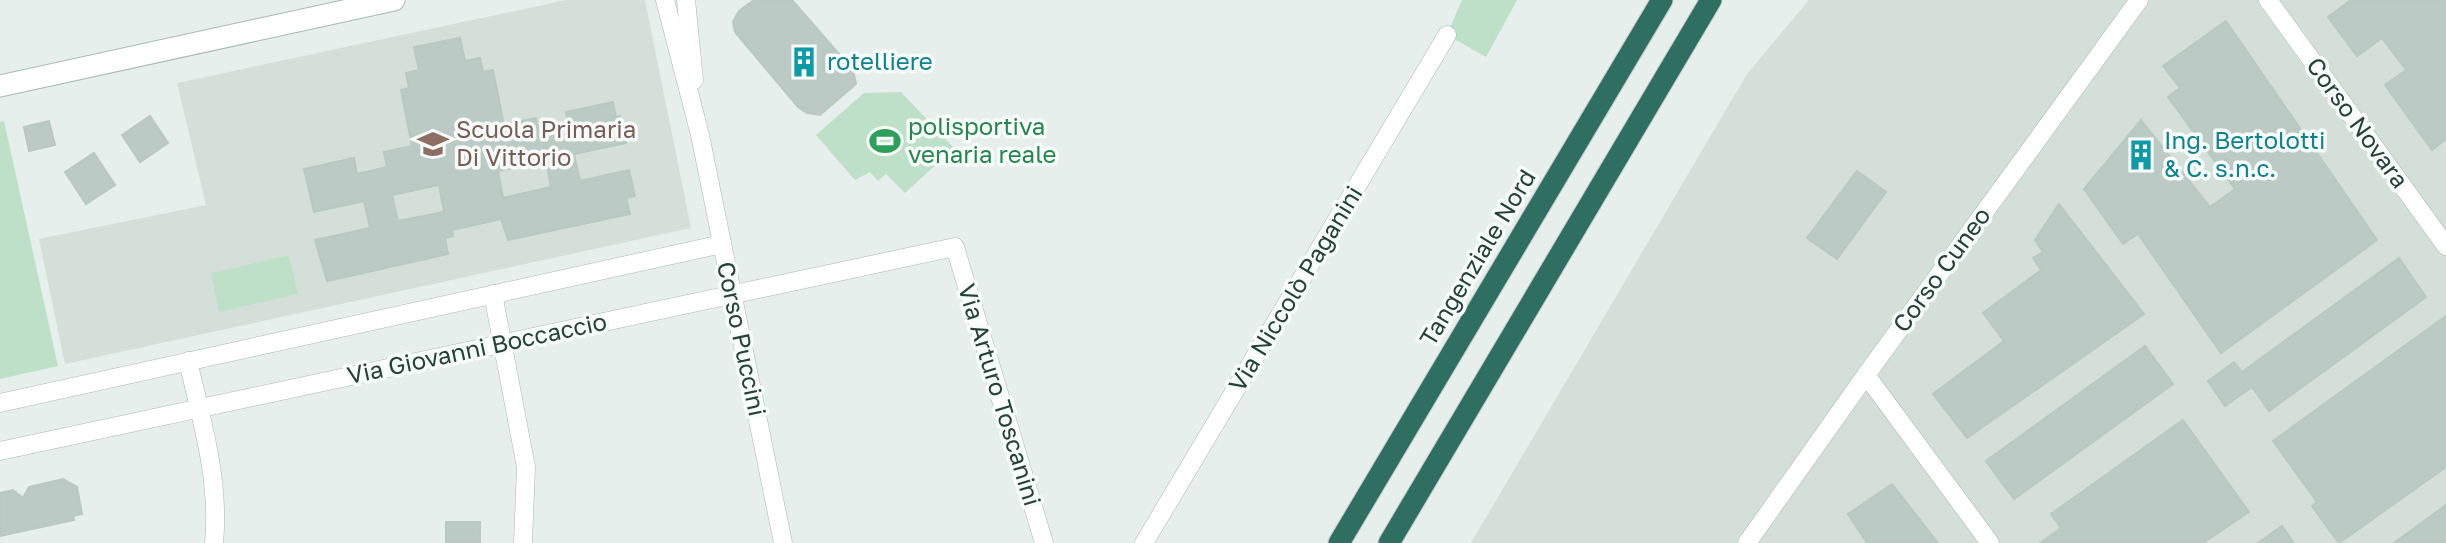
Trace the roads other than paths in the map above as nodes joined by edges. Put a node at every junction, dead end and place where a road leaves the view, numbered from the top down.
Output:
1 (394, 0) edge
2 (664, 0) edge
3 (686, 0) edge
4 (1662, 0) edge
5 (1711, 0) edge
6 (2139, 0) edge
7 (2268, 0) edge
8 (1447, 35) dead end
9 (0, 86) edge
10 (700, 135) junction
11 (722, 244) junction
12 (2446, 246) edge
13 (955, 247) joint
14 (493, 294) junction
15 (732, 295) junction
16 (503, 343) junction
17 (188, 361) junction
18 (1866, 375) junction
19 (0, 403) edge
20 (199, 408) junction
21 (0, 451) edge
22 (214, 543) edge
23 (523, 543) edge
24 (783, 543) edge
25 (1044, 543) edge
26 (1144, 543) edge
27 (1339, 543) edge
28 (1389, 543) edge
29 (1747, 543) edge
30 (1990, 543) edge

1 - 9 street
2 - 10 street
3 - 10 street
4 - 27 highway, Tangenziale Nord
5 - 28 highway
6 - 18 street, Corso Cuneo
7 - 12 street, Corso Novara
8 - 26 street, Via Niccolò Paganini
10 - 11 street, Corso Puccini
11 - 14 street, Via Giovanni Boccaccio
11 - 15 street, Corso Puccini
13 - 15 street, Via Giovanni Boccaccio
13 - 25 street, Via Arturo Toscanini
14 - 16 street
14 - 17 street, Via Giovanni Boccaccio
15 - 16 street, Via Giovanni Boccaccio
15 - 24 street, Corso Puccini
16 - 20 street, Via Giovanni Boccaccio
16 - 23 street
17 - 19 street, Via Giovanni Boccaccio
17 - 20 street
18 - 29 street, Corso Cuneo
18 - 30 street
20 - 21 street, Via Giovanni Boccaccio
20 - 22 street

